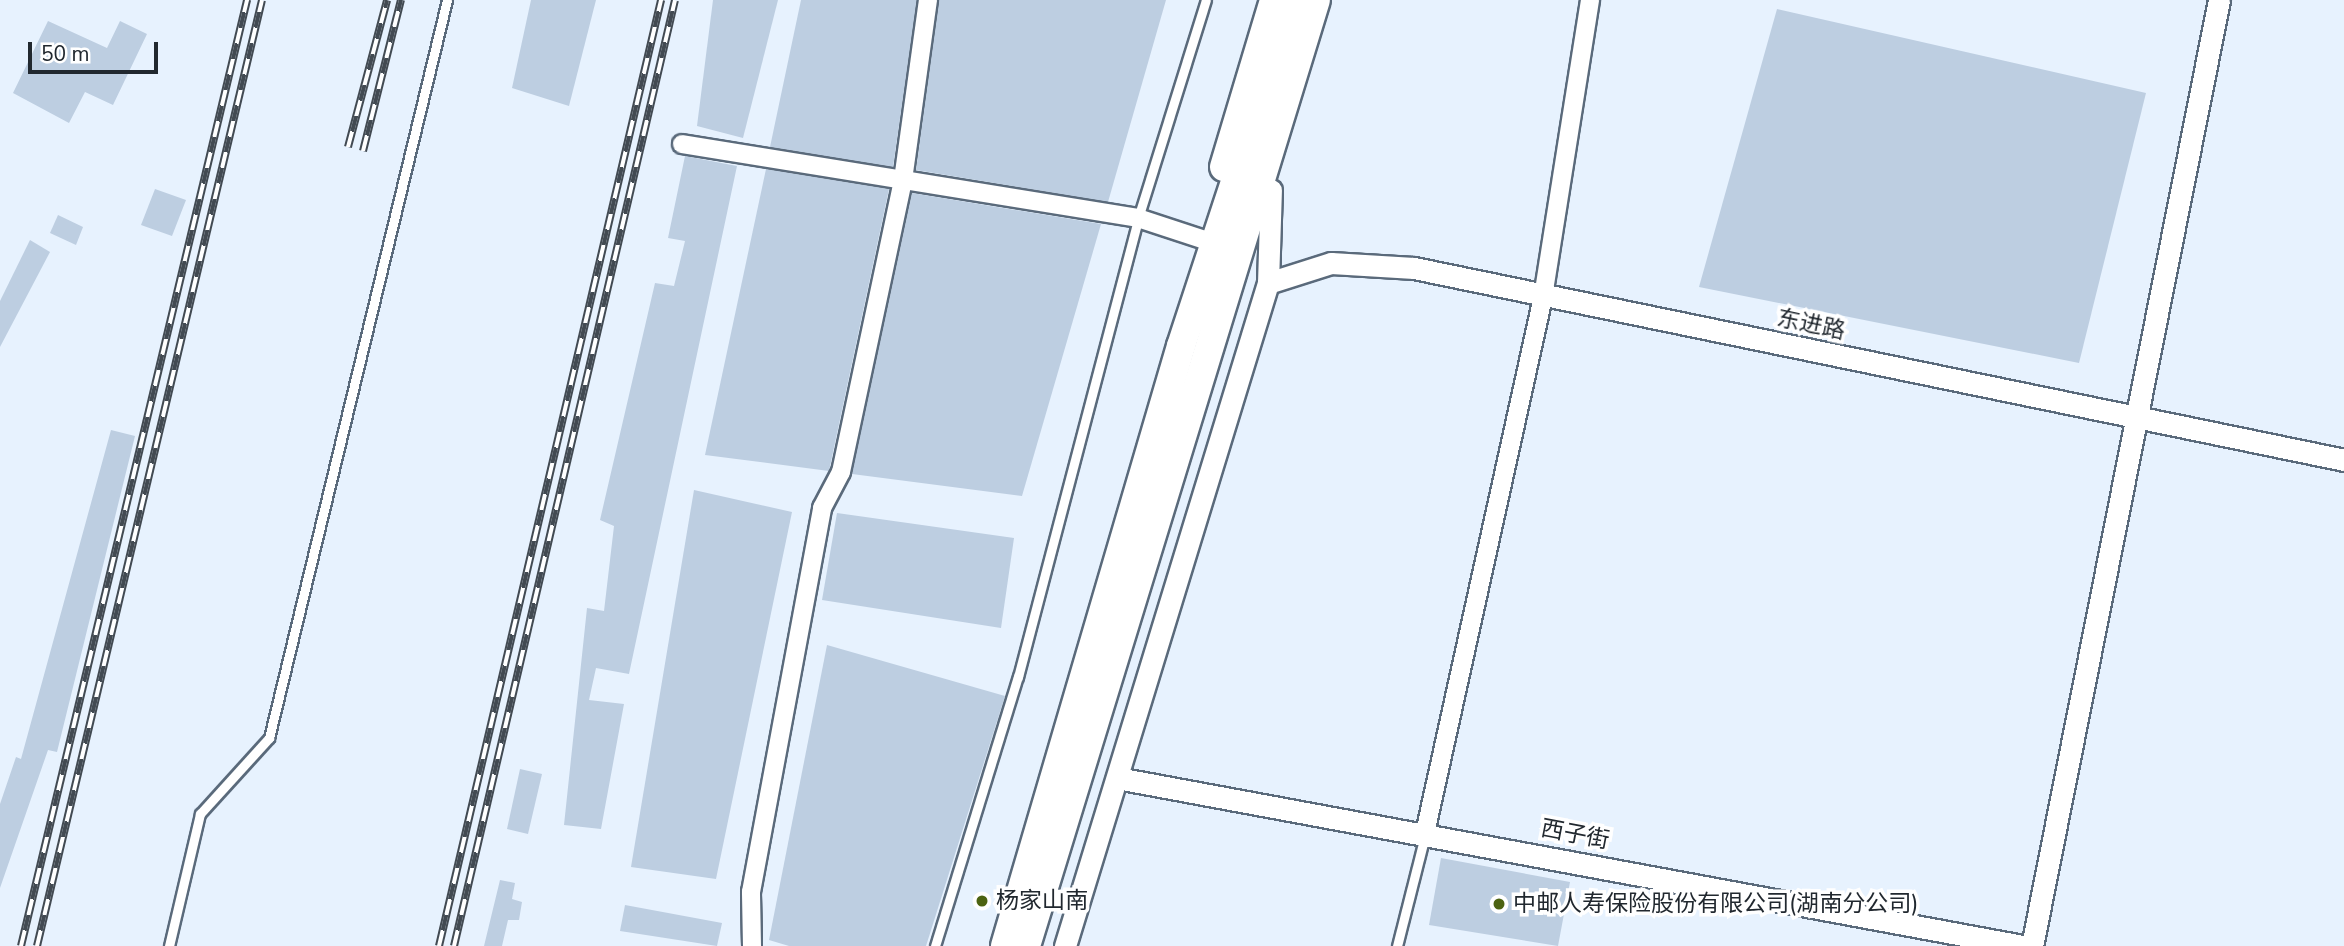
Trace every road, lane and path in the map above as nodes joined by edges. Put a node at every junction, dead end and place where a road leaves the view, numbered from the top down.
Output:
1 (447, 0) edge
2 (928, 0) edge
3 (1206, 0) edge
4 (1274, 0) edge
5 (1295, 0) edge
6 (1316, 0) edge
7 (1329, 0) edge
8 (1590, 0) edge
9 (2219, 0) edge
10 (682, 144) dead end
11 (903, 180) junction
12 (1271, 190) junction
13 (1139, 218) junction
14 (1238, 223) junction
15 (1205, 240) junction
16 (1268, 283) junction
17 (1543, 297) junction
18 (1193, 351) junction
19 (2137, 419) junction
20 (2344, 460) edge
21 (1117, 778) junction
22 (1426, 833) junction
23 (169, 946) edge
24 (752, 946) edge
25 (935, 946) edge
26 (1005, 946) edge
27 (1026, 946) edge
28 (1066, 946) edge
29 (1397, 946) edge
30 (2023, 946) edge
31 (2032, 946) edge

1 - 23 lane
2 - 11 street
3 - 13 lane
4 - 15 highway
5 - 14 highway
6 - 14 highway
7 - 12 highway
8 - 17 street
9 - 19 street
10 - 11 street
11 - 13 street
11 - 24 street
12 - 16 street
12 - 18 highway
13 - 15 street
13 - 25 lane
14 - 18 highway
15 - 18 highway
16 - 17 street, 东进路
16 - 21 street
17 - 19 street, 东进路
17 - 22 street
18 - 26 highway
18 - 27 highway
19 - 20 street, 东进路
19 - 31 street
21 - 22 street, 西子街
21 - 28 street
22 - 29 lane
22 - 30 street, 西子街

